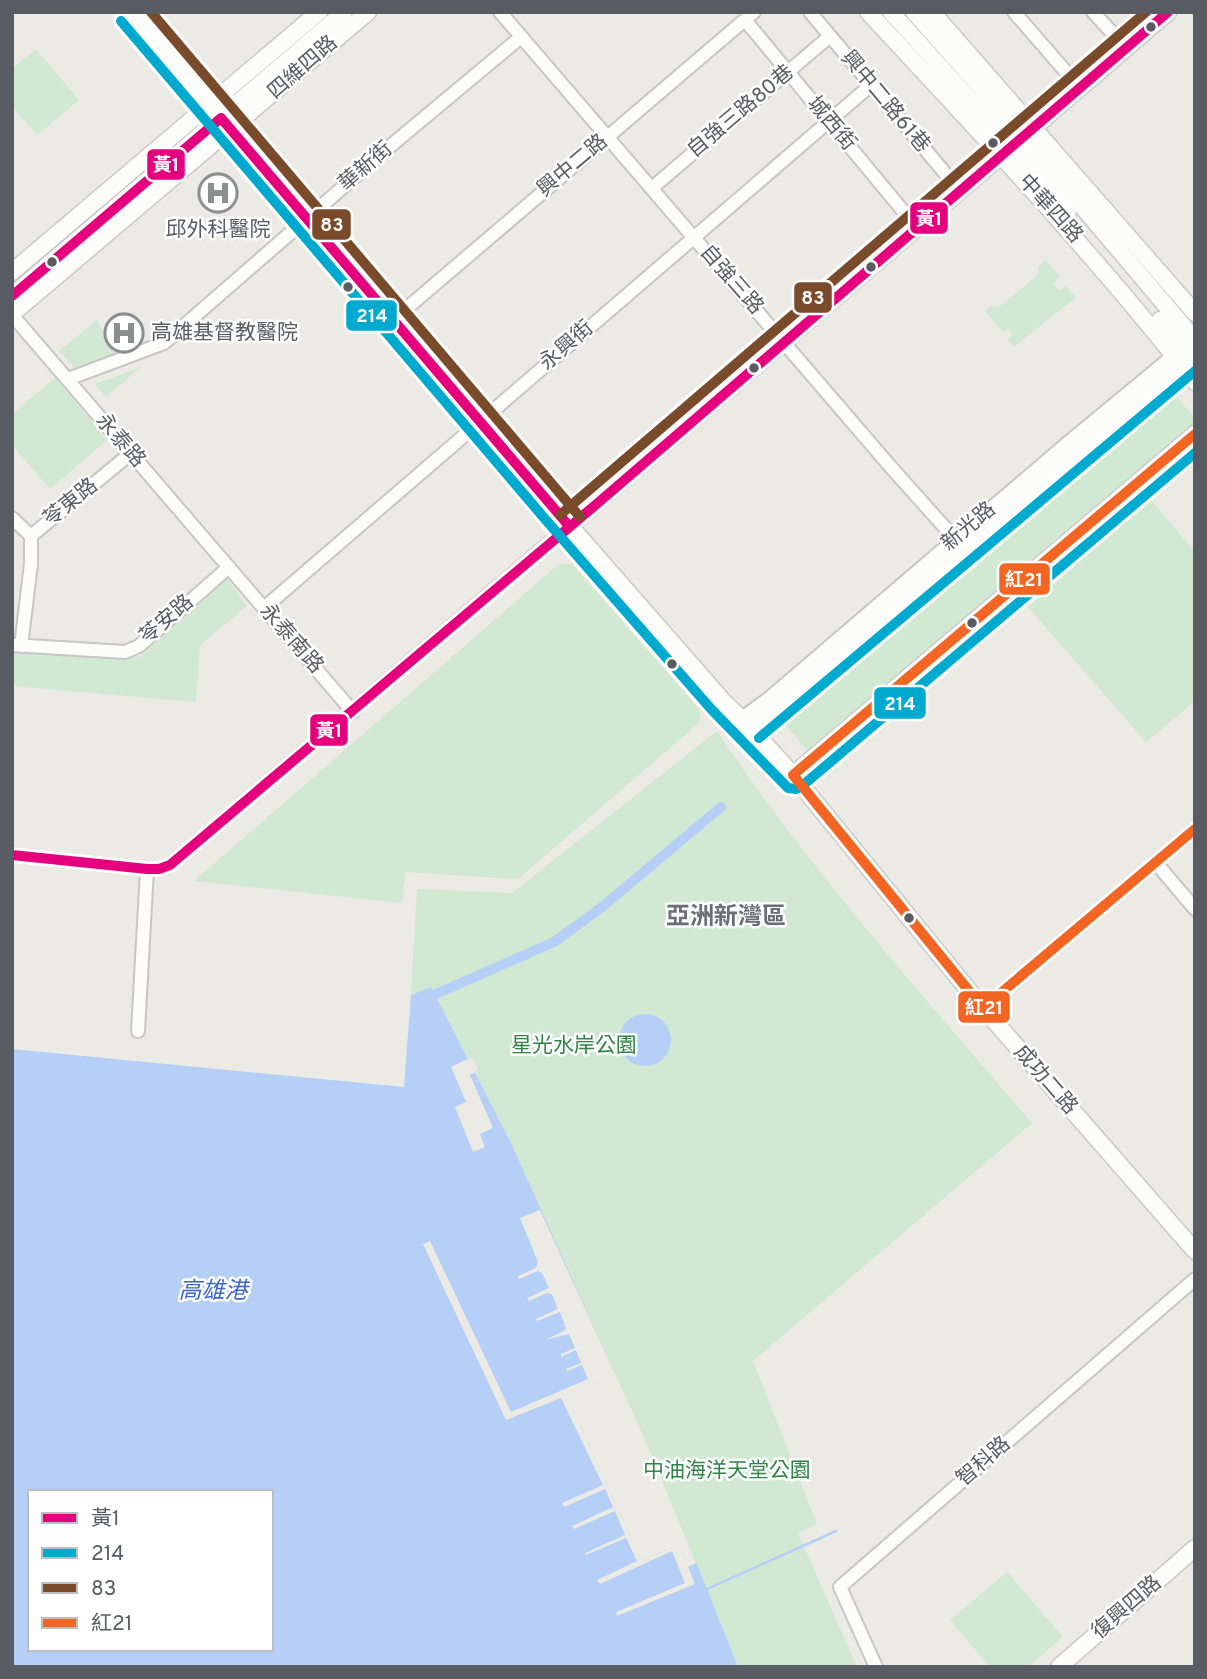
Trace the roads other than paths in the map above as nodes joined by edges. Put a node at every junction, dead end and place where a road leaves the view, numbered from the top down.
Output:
1 (319, 12) edge
2 (344, 12) edge
3 (368, 12) edge
4 (500, 12) edge
5 (810, 12) edge
6 (868, 12) edge
7 (891, 12) edge
8 (914, 12) edge
9 (932, 12) edge
10 (1014, 12) edge
11 (1093, 12) edge
12 (1168, 12) edge
13 (137, 14) edge
14 (749, 16) edge
15 (830, 36) junction
16 (521, 37) junction
17 (1129, 46) junction
18 (788, 72) junction
19 (871, 85) junction
20 (1080, 88) junction
21 (209, 104) junction
22 (829, 122) junction
23 (226, 124) junction
24 (607, 137) junction
25 (1017, 141) junction
26 (652, 188) junction
27 (960, 191) junction
28 (307, 219) junction
29 (918, 229) junction
30 (694, 237) junction
31 (12, 272) edge
32 (12, 296) edge
33 (1195, 313) edge
34 (12, 314) edge
35 (393, 320) junction
36 (785, 342) junction
37 (1189, 350) edge
38 (68, 379) junction
39 (1195, 382) edge
40 (480, 422) junction
41 (1195, 434) edge
42 (1195, 445) edge
43 (131, 453) junction
44 (12, 518) edge
45 (569, 526) junction
46 (31, 536) junction
47 (959, 544) junction
48 (229, 567) junction
49 (264, 608) junction
50 (17, 646) edge
51 (353, 712) junction
52 (746, 723) junction
53 (796, 780) junction
54 (1195, 829) edge
55 (12, 855) edge
56 (1156, 863) junction
57 (147, 869) junction
58 (1195, 909) edge
59 (983, 1008) junction
60 (138, 1031) dead end
61 (1195, 1251) edge
62 (1195, 1279) edge
63 (1195, 1548) edge
64 (876, 1667) edge
65 (1059, 1667) edge

1 - 21 street, 四維四路
2 - 23 street, 四維四路
3 - 23 street, 四維四路
4 - 16 street, 自強三路
5 - 15 street, 興中二路61巷
6 - 25 street, 中華四路
7 - 25 street, 中華四路
8 - 25 street, 中華四路
9 - 25 street, 中華四路
10 - 20 street
11 - 17 street
12 - 17 street
13 - 21 street
14 - 18 street, 城西街
14 - 24 street, 興中二路
15 - 18 street, 自強三路80巷
15 - 19 street, 興中二路61巷
16 - 24 street, 自強三路
16 - 28 street, 華新街
17 - 20 street
18 - 22 street, 城西街
18 - 26 street, 自強三路80巷
19 - 22 street, 永興街
19 - 27 street, 興中二路61巷
20 - 25 street
21 - 23 street
21 - 31 street, 四維四路
22 - 29 street, 城西街
22 - 30 street, 永興街
23 - 28 street, 成功二路
23 - 32 street, 四維四路
23 - 34 street, 四維四路
24 - 26 street, 自強三路
24 - 35 street, 興中二路
25 - 27 street
25 - 33 street, 中華四路
25 - 37 street, 中華四路
26 - 30 street, 自強三路
27 - 29 street
28 - 35 street, 成功二路
28 - 38 street, 華新街
29 - 36 street
30 - 36 street, 自強三路
30 - 40 street, 永興街
34 - 38 street, 永泰路
35 - 40 street, 成功二路
36 - 45 street
36 - 47 street, 自強三路
37 - 39 street, 中華四路
37 - 47 street, 新光路
38 - 43 street, 永泰路
40 - 45 street, 成功二路
40 - 49 street, 永興街
41 - 53 street
42 - 53 street
43 - 46 street, 苓東路
43 - 48 street, 永泰路
44 - 46 street
45 - 51 street
45 - 52 street, 成功二路
46 - 50 street, 苓東路
47 - 52 street, 新光路
48 - 49 street, 永泰南路
48 - 50 street, 苓安路
49 - 51 street, 永泰南路
51 - 57 street
52 - 53 street, 成功二路
53 - 59 street, 成功二路
54 - 56 street
55 - 57 street
56 - 58 street
56 - 59 street
57 - 60 street
59 - 61 street, 成功二路
62 - 64 street, 智科路
63 - 65 street, 復興四路

